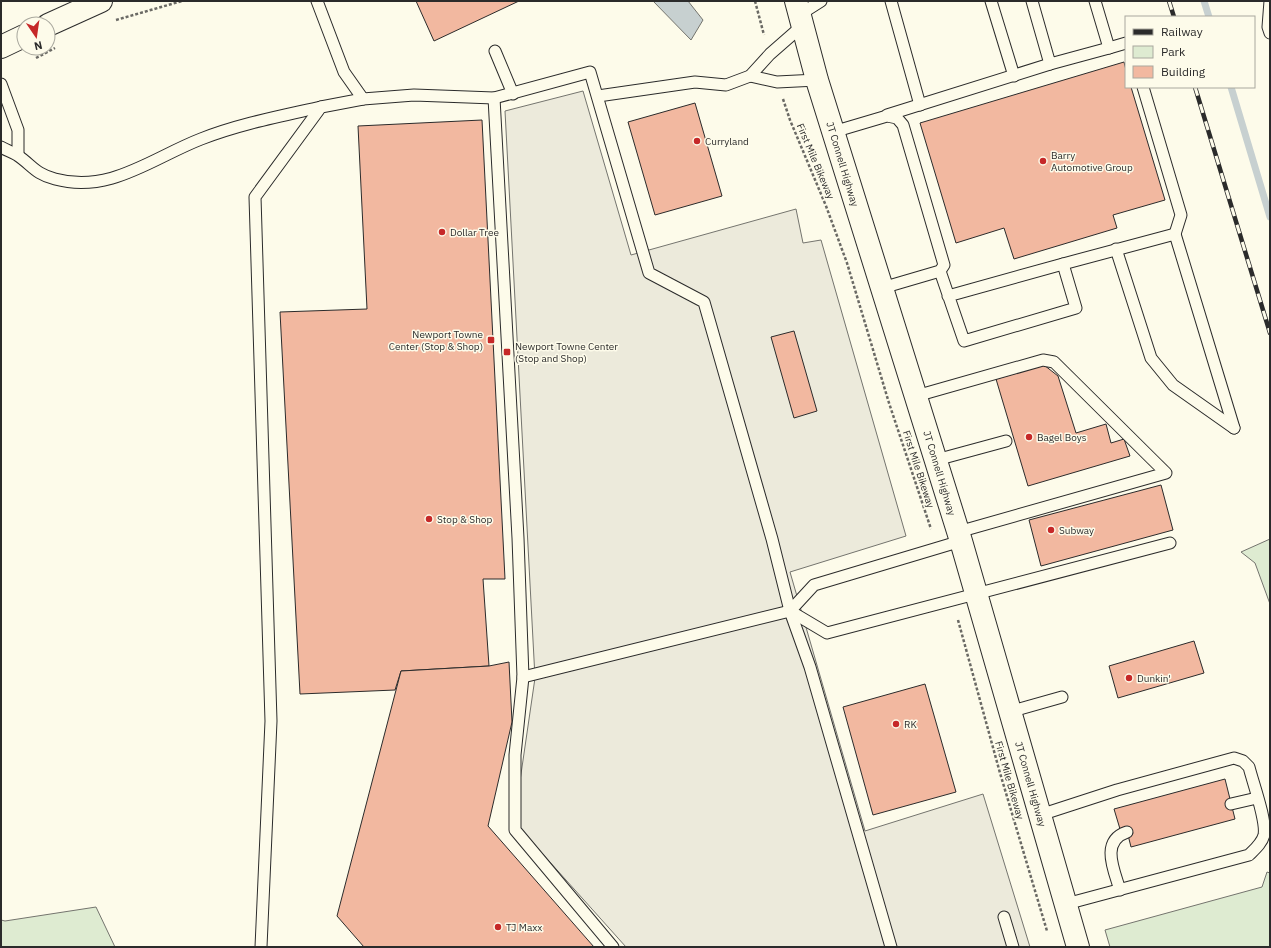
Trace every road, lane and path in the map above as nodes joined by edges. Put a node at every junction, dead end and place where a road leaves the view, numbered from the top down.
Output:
1 (101, 1) edge
2 (182, 1) edge
3 (317, 1) edge
4 (755, 1) edge
5 (821, 1) edge
6 (891, 1) edge
7 (991, 1) edge
8 (1032, 1) edge
9 (1095, 1) edge
10 (1270, 1) edge
11 (799, 14) edge
12 (56, 21) edge
13 (110, 22) dead end
14 (1270, 33) edge
15 (16, 40) edge
16 (1125, 43) edge
17 (60, 46) dead end
18 (1, 47) edge
19 (1109, 48) junction
20 (495, 51) dead end
21 (770, 54) junction
22 (33, 59) dead end
23 (1050, 64) junction
24 (750, 76) junction
25 (1014, 76) junction
26 (817, 80) junction
27 (778, 82) junction
28 (1, 84) edge
29 (1142, 88) edge
30 (513, 94) junction
31 (598, 96) junction
32 (494, 98) junction
33 (363, 99) junction
34 (920, 105) junction
35 (321, 107) junction
36 (886, 116) junction
37 (833, 132) junction
38 (1, 147) edge
39 (18, 155) junction
40 (1175, 234) junction
41 (1116, 249) junction
42 (1063, 264) junction
43 (940, 271) junction
44 (882, 288) junction
45 (948, 296) junction
46 (916, 396) junction
47 (1006, 441) dead end
48 (936, 460) junction
49 (960, 536) junction
50 (1170, 543) dead end
51 (937, 548) junction
52 (975, 593) junction
53 (955, 600) junction
54 (790, 611) junction
55 (523, 678) junction
56 (1062, 697) dead end
57 (1010, 712) junction
58 (1257, 798) junction
59 (1232, 804) dead end
60 (1040, 815) junction
61 (1127, 832) dead end
62 (1120, 890) junction
63 (1066, 904) junction
64 (1004, 917) dead end
65 (1047, 932) dead end
66 (261, 947) edge
67 (613, 947) edge
68 (891, 947) edge
69 (1013, 947) edge
70 (1078, 947) edge

1 - 12 highway
2 - 13 path
3 - 33 lane
4 - 21 path
5 - 11 lane
6 - 34 lane
7 - 25 lane
8 - 23 lane
9 - 19 lane
10 - 14 lane
11 - 21 lane
11 - 26 highway, JT Connell Highway
15 - 18 highway
16 - 19 lane
17 - 22 path
19 - 23 lane
20 - 30 lane
21 - 24 lane
23 - 25 lane
24 - 27 lane
24 - 31 lane
25 - 34 lane
26 - 27 lane
26 - 37 highway, JT Connell Highway
27 - 51 path, First Mile Bikeway
28 - 39 lane
29 - 40 lane
30 - 31 lane
30 - 32 lane
31 - 54 lane
32 - 33 lane
32 - 55 lane
33 - 35 lane
34 - 36 lane
35 - 39 lane
35 - 66 lane
36 - 37 lane
36 - 43 lane
37 - 44 highway, JT Connell Highway
38 - 39 lane
40 - 41 lane
40 - 41 lane
41 - 42 lane
42 - 45 lane
42 - 45 lane
43 - 44 lane
43 - 45 lane
44 - 46 highway, JT Connell Highway
46 - 48 highway, JT Connell Highway
46 - 49 lane
47 - 48 lane
48 - 49 highway, JT Connell Highway
49 - 51 lane
49 - 52 highway, JT Connell Highway
50 - 52 lane
51 - 54 lane
52 - 53 lane
52 - 57 highway, JT Connell Highway
53 - 54 lane
53 - 65 path, First Mile Bikeway
54 - 55 lane
54 - 68 lane
55 - 67 lane
56 - 57 lane
57 - 60 highway, JT Connell Highway
58 - 59 lane
58 - 60 lane
58 - 62 lane
60 - 63 highway, JT Connell Highway
61 - 62 lane
62 - 63 lane
63 - 70 highway, JT Connell Highway
64 - 69 lane

